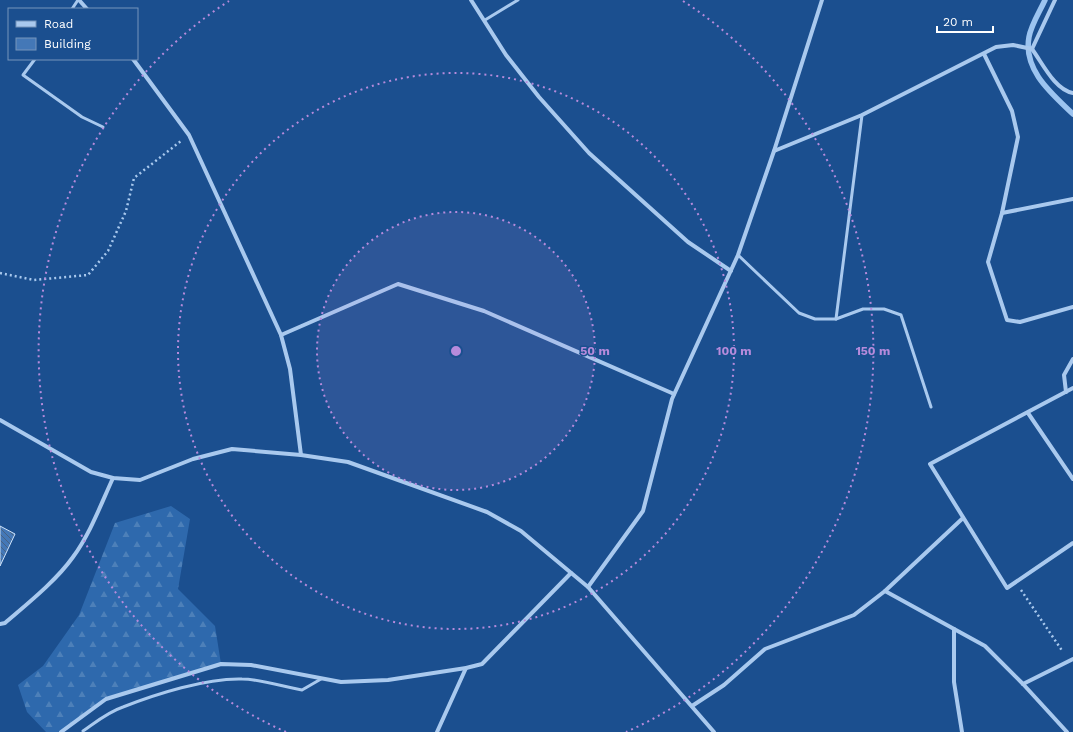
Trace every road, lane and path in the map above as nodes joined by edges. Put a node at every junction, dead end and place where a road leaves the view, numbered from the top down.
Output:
1 (78, 0) edge
2 (471, 0) edge
3 (518, 0) edge
4 (822, 0) edge
5 (1055, 0) edge
6 (86, 8) edge
7 (485, 20) junction
8 (1032, 49) junction
9 (984, 54) junction
10 (34, 60) edge
11 (134, 60) edge
12 (1073, 93) edge
13 (862, 115) junction
14 (103, 127) dead end
15 (189, 135) junction
16 (774, 152) junction
17 (1073, 199) edge
18 (1002, 213) junction
19 (738, 255) junction
20 (731, 271) junction
21 (0, 273) edge
22 (1073, 307) edge
23 (836, 319) junction
24 (281, 335) junction
25 (1073, 359) edge
26 (1073, 388) edge
27 (1066, 392) junction
28 (674, 394) junction
29 (931, 407) dead end
30 (1028, 413) junction
31 (0, 420) edge
32 (301, 455) junction
33 (113, 478) junction
34 (1073, 479) edge
35 (963, 518) junction
36 (1073, 543) edge
37 (571, 573) junction
38 (1016, 582) junction
39 (588, 587) junction
40 (886, 591) junction
41 (2, 624) edge
42 (0, 627) edge
43 (954, 629) junction
44 (1071, 660) edge
45 (466, 668) junction
46 (321, 679) junction
47 (1024, 684) junction
48 (692, 706) junction
49 (83, 730) dead end
50 (62, 732) edge
51 (437, 732) edge
52 (714, 732) edge
53 (962, 732) edge
54 (1067, 732) edge

1 - 6 street
2 - 7 street
3 - 7 lane
4 - 16 street
5 - 8 street
7 - 20 street
8 - 9 street
8 - 12 street
9 - 13 street
9 - 18 street
10 - 14 lane
11 - 15 street
13 - 16 street
13 - 23 lane
15 - 21 path
15 - 24 street
16 - 19 street
17 - 18 street
18 - 22 street
19 - 20 street
19 - 23 lane
20 - 28 street
23 - 29 lane
24 - 28 street
24 - 32 street
25 - 27 street
26 - 27 street
27 - 30 street
28 - 39 street
30 - 34 street
30 - 35 street
31 - 33 street
32 - 33 street
32 - 37 street
33 - 41 street
35 - 38 street
35 - 40 street
36 - 38 street
37 - 39 street
37 - 45 street
38 - 44 path
39 - 48 street
40 - 43 street
40 - 48 street
41 - 42 street
43 - 47 street
43 - 53 street
44 - 47 street
45 - 46 street
45 - 51 street
46 - 49 lane
46 - 50 street
47 - 54 street
48 - 52 street

